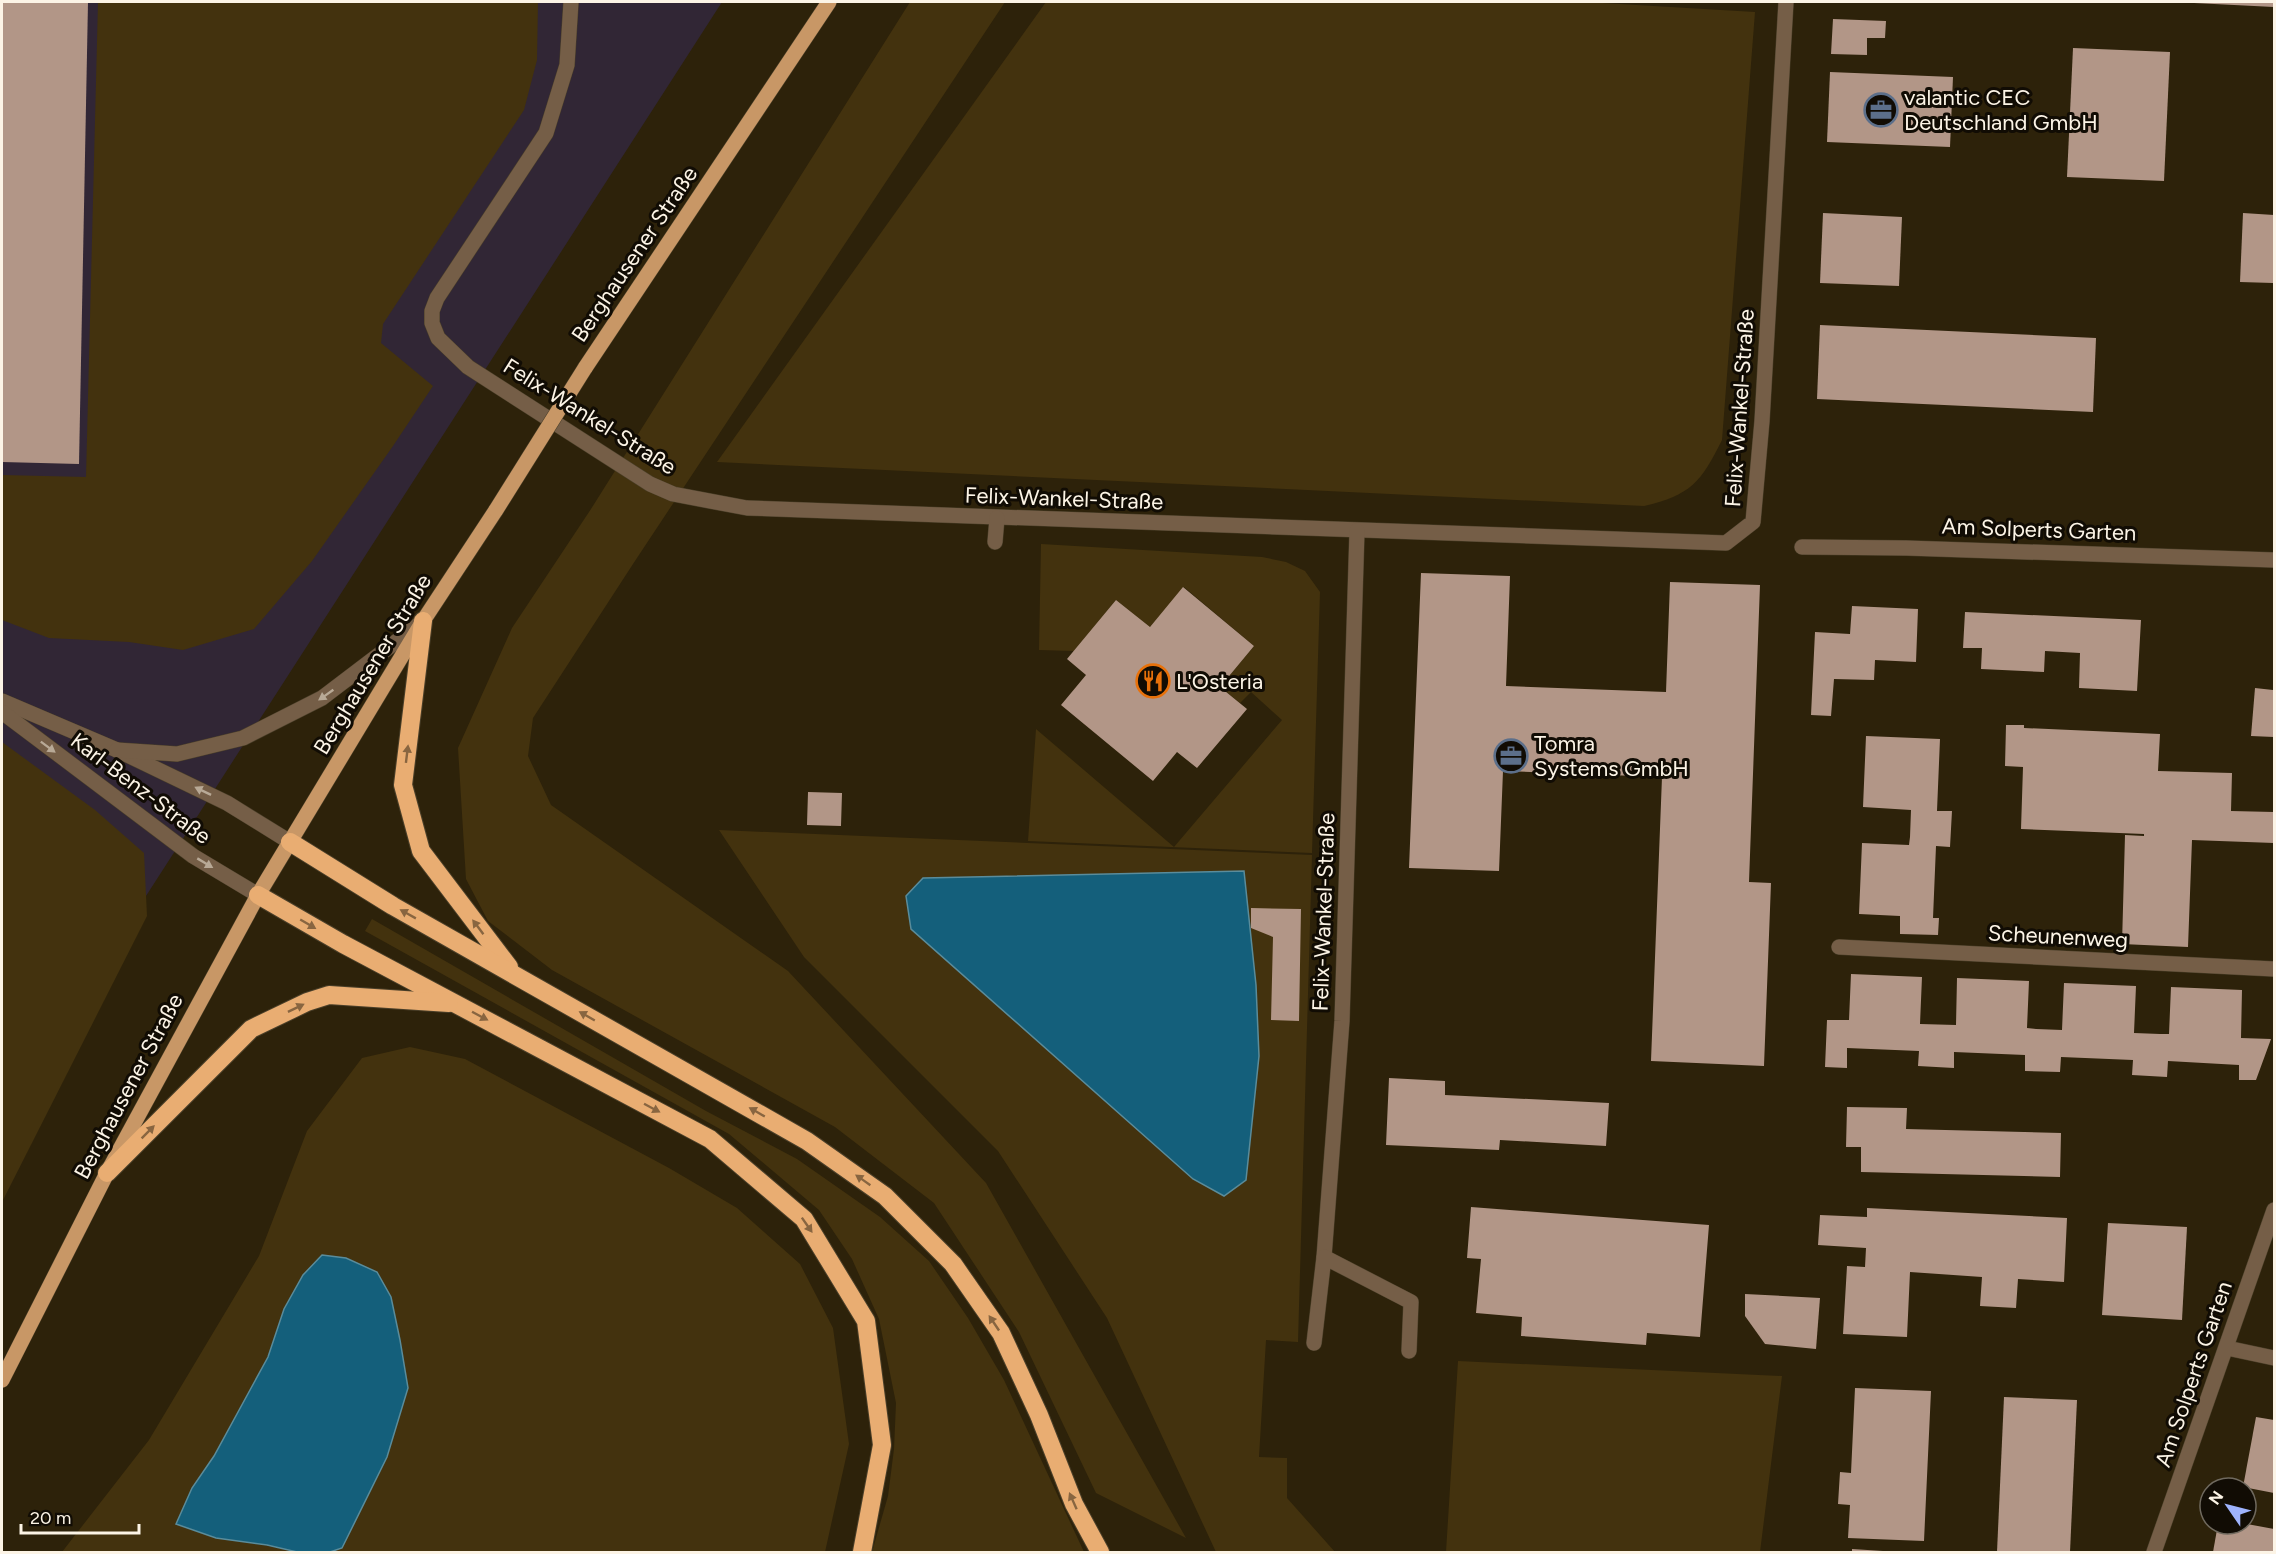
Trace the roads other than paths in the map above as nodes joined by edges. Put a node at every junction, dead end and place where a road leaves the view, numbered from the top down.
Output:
1 (571, 2) edge
2 (829, 2) edge
3 (1786, 2) edge
4 (997, 518) junction
5 (1357, 531) junction
6 (995, 542) dead end
7 (1802, 547) dead end
8 (2274, 560) edge
9 (423, 621) junction
10 (2, 701) edge
11 (2, 712) edge
12 (117, 750) junction
13 (290, 842) junction
14 (258, 895) junction
15 (1839, 947) dead end
16 (2274, 969) edge
17 (513, 974) junction
18 (457, 1003) junction
19 (107, 1173) junction
20 (2274, 1210) edge
21 (1324, 1257) junction
22 (1314, 1343) dead end
23 (2227, 1348) junction
24 (1409, 1351) dead end
25 (2274, 1358) edge
26 (2, 1380) edge
27 (862, 1552) edge
28 (1100, 1552) edge
29 (2154, 1552) edge

1 - 4 street, Felix-Wankel-Straße
2 - 9 main road, Berghausener Straße, bridge
3 - 5 street, Felix-Wankel-Straße
4 - 5 street, Felix-Wankel-Straße
4 - 6 street
5 - 21 street, Felix-Wankel-Straße
7 - 8 street, Am Solperts Garten
9 -> 12 street, Karl-Benz-Straße
9 - 13 main road, Berghausener Straße
17 -> 9 highway
10 - 12 street, Karl-Benz-Straße
11 -> 14 street, Karl-Benz-Straße
13 -> 12 street, Karl-Benz-Straße
13 - 14 main road, Berghausener Straße
17 -> 13 highway
14 -> 18 highway
14 - 19 main road, Berghausener Straße
15 - 16 street, Scheunenweg
28 -> 17 highway
19 -> 18 highway
18 -> 27 highway
19 - 26 main road, Berghausener Straße
20 - 23 street, Am Solperts Garten
21 - 22 street, Felix-Wankel-Straße
21 - 24 street
23 - 25 street
23 - 29 street, Am Solperts Garten

